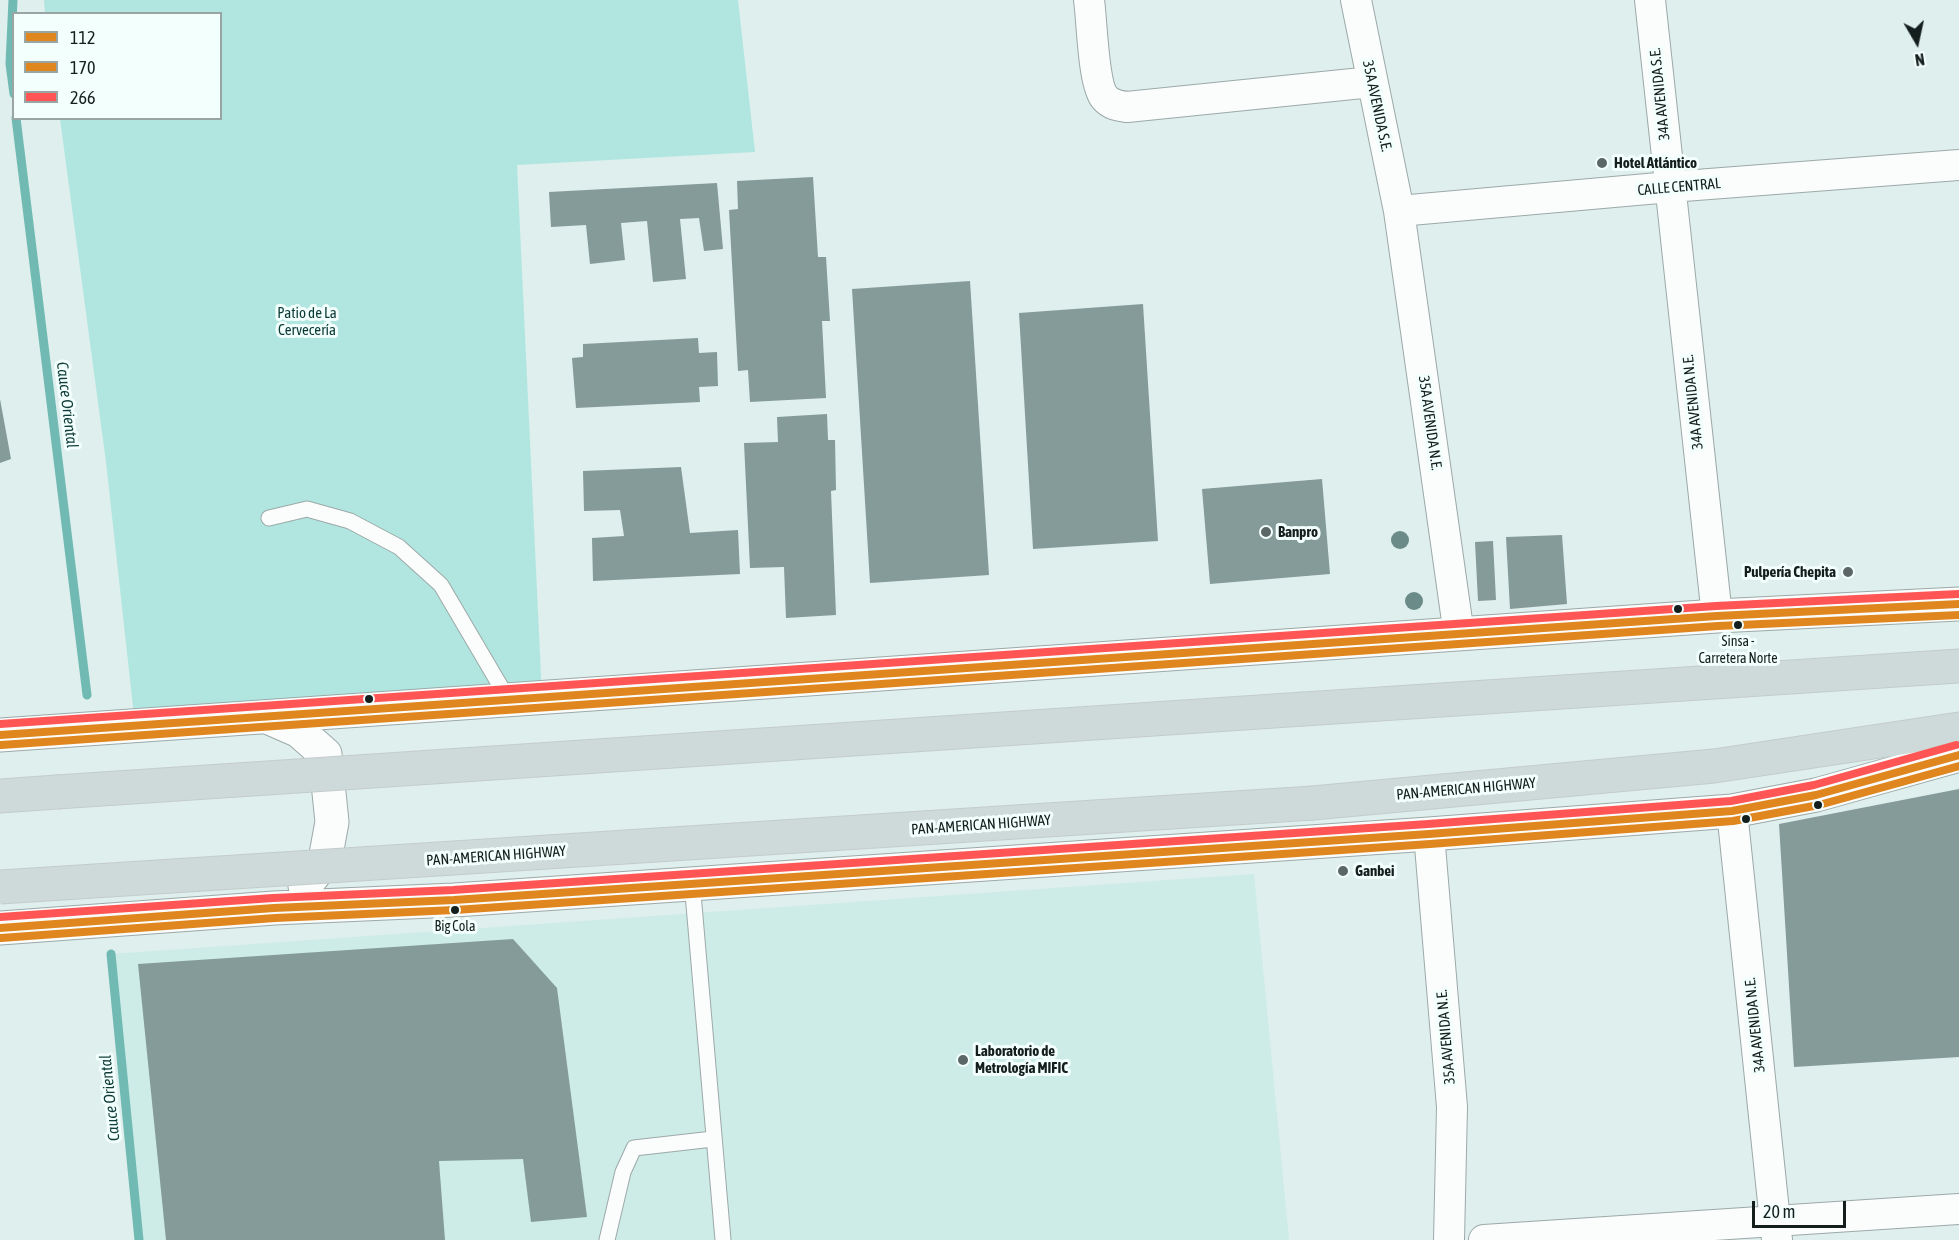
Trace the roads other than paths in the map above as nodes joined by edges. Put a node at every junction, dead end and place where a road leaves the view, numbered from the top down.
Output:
1 (1089, 0) edge
2 (1356, 0) edge
3 (1650, 0) edge
4 (1372, 82) junction
5 (1959, 165) edge
6 (1670, 187) junction
7 (1399, 212) junction
8 (269, 518) dead end
9 (1959, 604) edge
10 (1717, 616) junction
11 (1459, 635) junction
12 (1959, 666) edge
13 (508, 699) junction
14 (377, 708) junction
15 (266, 716) junction
16 (1959, 729) edge
17 (0, 735) edge
18 (325, 754) junction
19 (1959, 755) edge
20 (0, 796) edge
21 (1732, 811) junction
22 (1429, 834) junction
23 (692, 882) junction
24 (0, 887) edge
25 (274, 908) junction
26 (0, 928) edge
27 (713, 1139) junction
28 (1959, 1209) edge
29 (1776, 1230) edge
30 (607, 1240) edge
31 (723, 1240) edge
32 (1449, 1240) edge
33 (1484, 1240) edge

1 - 4 street
2 - 4 street, 35A AVENIDA S.E.
3 - 6 street, 34A AVENIDA S.E.
4 - 7 street, 35A AVENIDA S.E.
5 - 6 street, CALLE CENTRAL
6 - 7 street, CALLE CENTRAL
6 - 10 street, 34A AVENIDA N.E.
7 - 11 street, 35A AVENIDA N.E.
8 - 13 lane
9 - 10 street
10 - 11 street
11 - 13 street
12 - 20 highway, bridge
13 - 14 street
14 - 15 street
14 - 18 street
15 - 17 street
15 - 18 street
16 - 24 highway, PAN-AMERICAN HIGHWAY, bridge
18 - 25 street
19 - 21 street
21 - 22 street
21 - 29 street, 34A AVENIDA N.E.
22 - 23 street
22 - 32 street, 35A AVENIDA N.E.
23 - 25 street
23 - 27 lane
25 - 26 street
27 - 30 lane
27 - 31 lane
28 - 29 street
29 - 33 street

